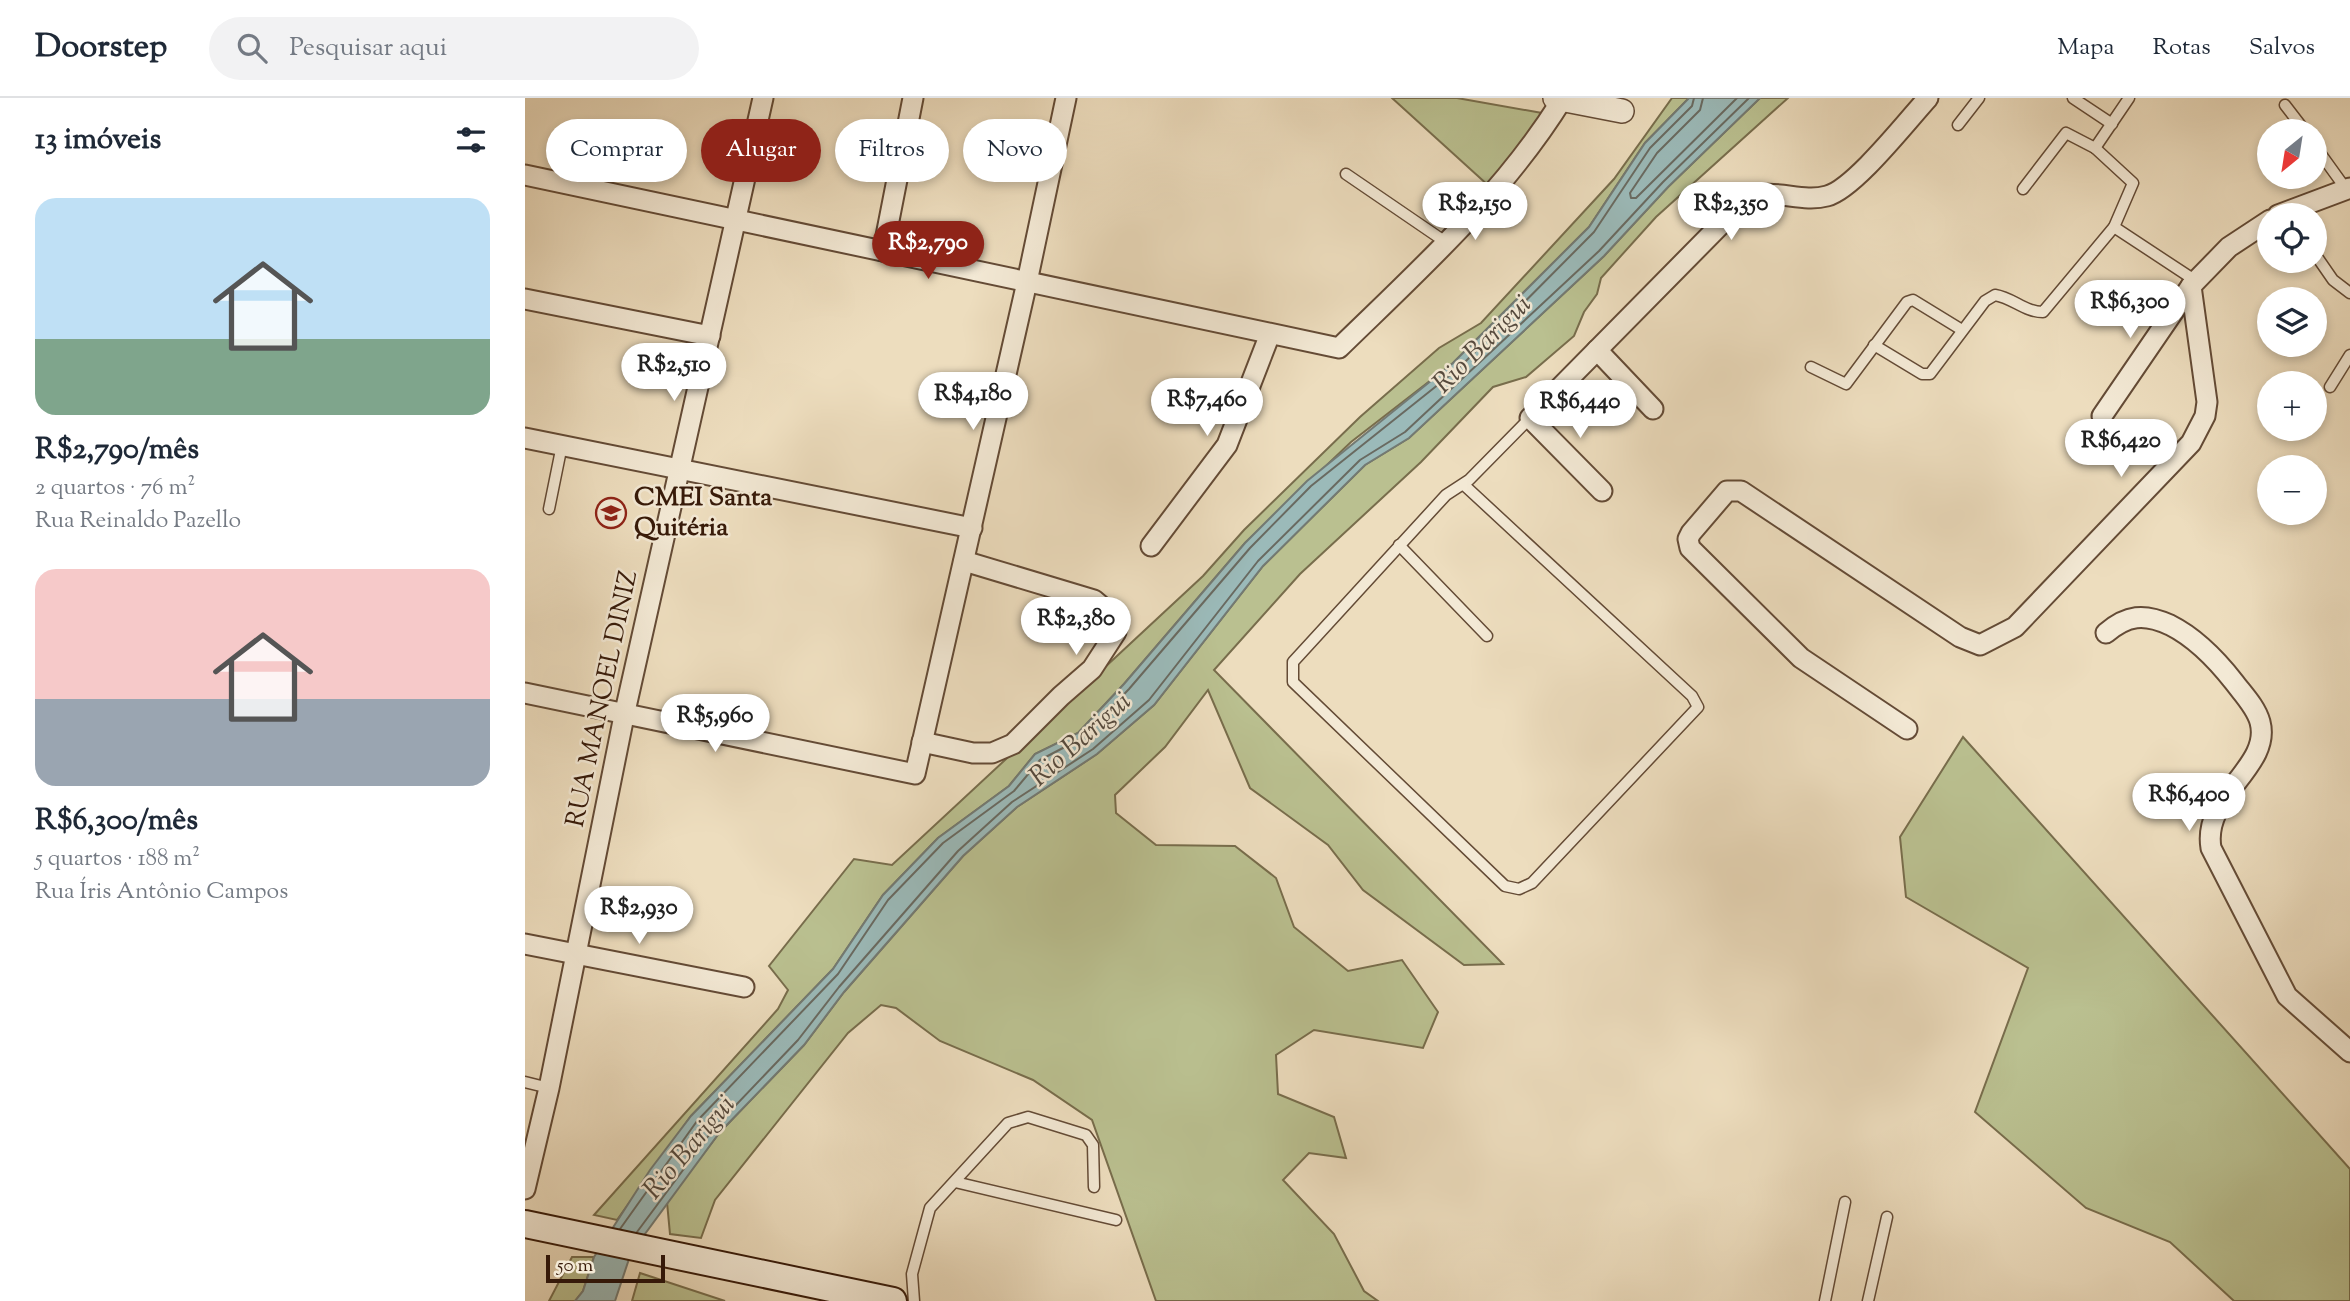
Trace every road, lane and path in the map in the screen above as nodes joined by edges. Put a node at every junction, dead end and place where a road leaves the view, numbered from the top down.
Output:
1 (763, 98) edge
2 (913, 98) edge
3 (1066, 98) edge
4 (1928, 98) edge
5 (1979, 98) edge
6 (2073, 98) edge
7 (2129, 98) edge
8 (1560, 99) edge
9 (2285, 104) dead end
10 (1622, 111) dead end
11 (2296, 119) edge
12 (2112, 124) junction
13 (1958, 125) dead end
14 (2095, 148) junction
15 (2327, 161) edge
16 (1346, 174) dead end
17 (525, 175) edge
18 (2348, 188) edge
19 (2023, 189) dead end
20 (2315, 203) edge
21 (736, 220) junction
22 (2114, 228) junction
23 (2257, 229) edge
24 (1447, 243) junction
25 (883, 251) junction
26 (2327, 271) edge
27 (1027, 282) junction
28 (2194, 284) junction
29 (2350, 293) edge
30 (525, 299) edge
31 (1962, 330) junction
32 (1270, 334) junction
33 (710, 335) junction
34 (1874, 345) junction
35 (1597, 350) junction
36 (2350, 355) edge
37 (1811, 367) dead end
38 (2330, 387) dead end
39 (1653, 410) dead end
40 (2102, 416) dead end
41 (1530, 418) junction
42 (525, 438) edge
43 (562, 445) junction
44 (680, 468) junction
45 (1463, 484) junction
46 (1602, 491) dead end
47 (549, 509) dead end
48 (972, 528) junction
49 (1399, 545) junction
50 (1150, 546) dead end
51 (964, 561) junction
52 (2106, 633) dead end
53 (1487, 636) dead end
54 (525, 693) edge
55 (624, 716) junction
56 (1907, 729) dead end
57 (922, 742) junction
58 (525, 944) edge
59 (575, 954) junction
60 (744, 987) dead end
61 (2350, 1052) edge
62 (525, 1082) edge
63 (549, 1088) junction
64 (955, 1182) junction
65 (1094, 1187) dead end
66 (525, 1189) edge
67 (1845, 1202) dead end
68 (1887, 1217) dead end
69 (1116, 1220) dead end
70 (525, 1224) edge
71 (893, 1301) edge
72 (914, 1301) edge
73 (1825, 1301) edge
74 (1868, 1301) edge

1 - 21 street, RUA MANOEL DINIZ
2 - 25 street
3 - 27 street
4 - 35 street
5 - 13 lane
6 - 12 lane
7 - 12 lane
8 - 10 street
8 - 24 street
9 - 11 lane
12 - 14 lane
14 - 19 lane
14 - 22 lane
15 - 18 lane
16 - 24 lane
17 - 21 street
18 - 20 street
21 - 25 street
21 - 33 street, RUA MANOEL DINIZ
22 - 28 lane
22 - 31 lane
23 - 28 street
24 - 32 street
25 - 27 street
26 - 29 lane
27 - 32 street
27 - 48 street
28 - 40 street
28 - 56 street
30 - 33 street
31 - 34 lane
31 - 34 lane
32 - 50 street
33 - 44 street, RUA MANOEL DINIZ
34 - 37 lane
35 - 39 street
35 - 41 street
36 - 38 lane
41 - 45 lane
41 - 46 street
42 - 43 street
43 - 44 street
43 - 47 lane
44 - 48 street
44 - 55 street, RUA MANOEL DINIZ
45 - 49 lane
45 - 49 lane
48 - 51 street
49 - 53 lane
51 - 57 street
51 - 57 street
52 - 61 street
54 - 55 street
55 - 57 street
55 - 59 street, RUA MANOEL DINIZ
58 - 59 street
59 - 60 street
59 - 63 street, RUA MANOEL DINIZ
62 - 63 lane
63 - 66 street, RUA MANOEL DINIZ
64 - 65 lane
64 - 69 lane
64 - 72 lane
67 - 73 lane
68 - 74 lane
70 - 71 main road

